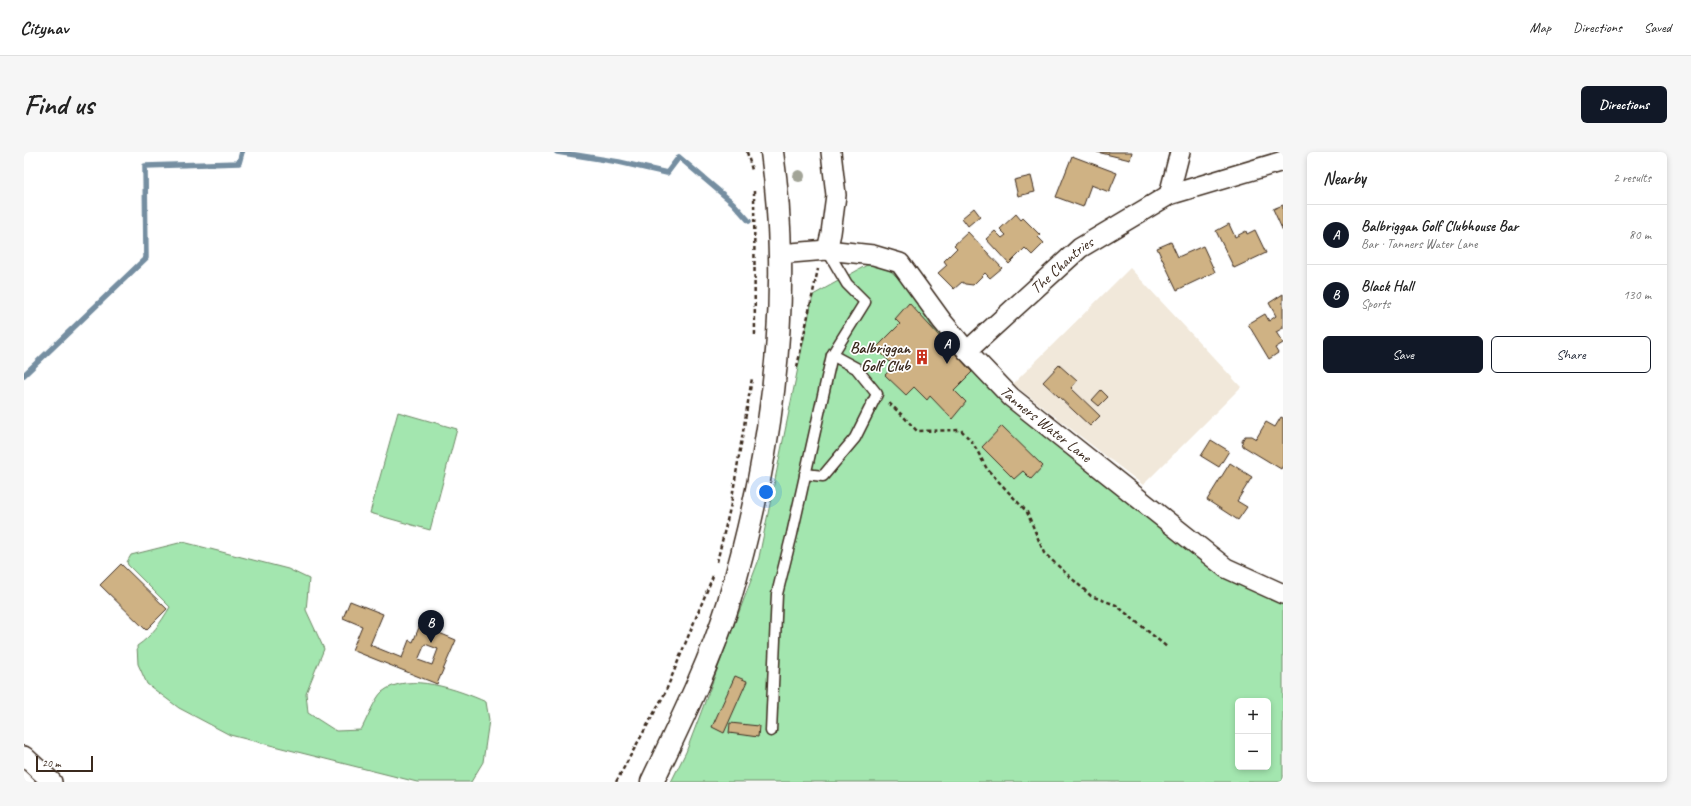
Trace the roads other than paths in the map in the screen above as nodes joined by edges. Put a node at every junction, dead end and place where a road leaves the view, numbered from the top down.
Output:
1 (772, 152) edge
2 (831, 152) edge
3 (1180, 152) edge
4 (1283, 161) edge
5 (1169, 195) junction
6 (827, 250) junction
7 (779, 254) junction
8 (967, 351) junction
9 (832, 355) junction
10 (805, 474) junction
11 (1283, 594) edge
12 (771, 731) dead end
13 (24, 756) edge
14 (52, 782) edge
15 (652, 782) edge

1 - 7 main road
2 - 6 street
3 - 5 street
4 - 5 street, The Chantries
5 - 8 street, The Chantries
6 - 7 street, Tanners Water Lane
6 - 8 street, Tanners Water Lane
6 - 9 lane
7 - 15 main road
8 - 11 street, Tanners Water Lane
9 - 10 lane
9 - 10 lane
10 - 12 lane
13 - 14 street

